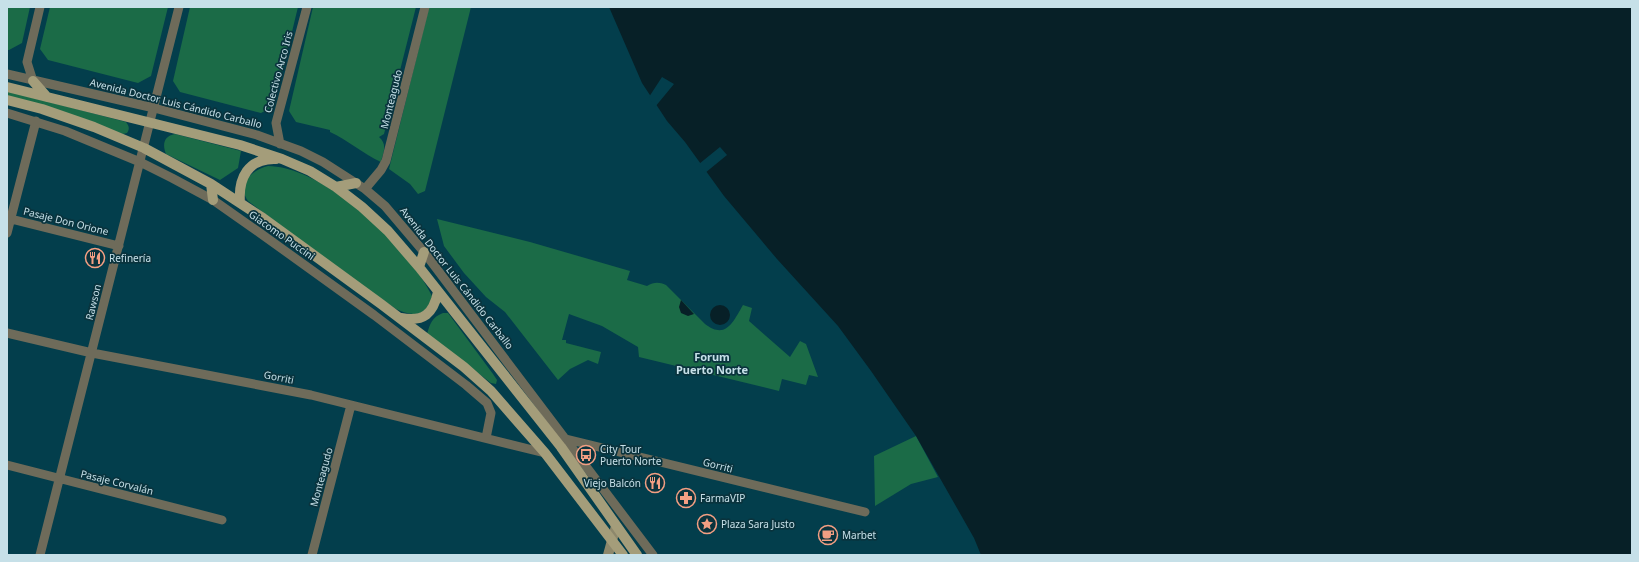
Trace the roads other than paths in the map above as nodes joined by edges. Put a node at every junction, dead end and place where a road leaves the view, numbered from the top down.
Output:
1 (40, 7) edge
2 (179, 7) edge
3 (307, 7) edge
4 (425, 7) edge
5 (7, 74) edge
6 (33, 81) junction
7 (7, 87) edge
8 (48, 97) junction
9 (7, 100) edge
10 (154, 108) junction
11 (7, 112) edge
12 (36, 121) junction
13 (150, 123) junction
14 (280, 144) junction
15 (144, 148) junction
16 (282, 159) junction
17 (140, 162) junction
18 (356, 183) junction
19 (211, 184) junction
20 (336, 187) junction
21 (365, 189) junction
22 (213, 200) junction
23 (240, 203) junction
24 (9, 218) edge
25 (7, 233) edge
26 (119, 246) junction
27 (424, 252) junction
28 (419, 267) junction
29 (438, 292) junction
30 (399, 318) junction
31 (7, 333) edge
32 (92, 353) junction
33 (351, 405) junction
34 (486, 438) junction
35 (566, 439) junction
36 (545, 453) junction
37 (7, 465) edge
38 (60, 479) junction
39 (620, 511) junction
40 (865, 512) dead end
41 (222, 520) dead end
42 (616, 526) junction
43 (612, 541) junction
44 (40, 555) edge
45 (312, 555) edge
46 (608, 555) edge
47 (623, 555) edge
48 (637, 555) edge
49 (653, 555) edge

1 - 6 street
2 - 10 street, Rawson
3 - 14 street, Colectivo Arco Iris
4 - 21 street, Monteagudo
5 - 6 street, Avenida Doctor Luis Cándido Carballo
6 - 8 main road
6 - 10 street, Avenida Doctor Luis Cándido Carballo
7 - 8 main road
8 - 13 main road
9 - 15 main road
10 - 13 street, Rawson
10 - 14 street, Avenida Doctor Luis Cándido Carballo
11 - 12 street, Giacomo Puccini
12 - 17 street, Giacomo Puccini
12 - 24 street
13 - 15 street, Rawson
13 - 16 main road
14 - 18 street, Avenida Doctor Luis Cándido Carballo
15 - 17 street, Rawson
15 - 19 main road
16 - 20 main road
16 - 23 main road
17 - 22 street, Giacomo Puccini
17 - 26 street, Rawson
18 - 20 main road
18 - 21 street, Avenida Doctor Luis Cándido Carballo
19 - 22 main road
19 - 23 main road
20 - 28 main road
21 - 27 street, Avenida Doctor Luis Cándido Carballo
22 - 34 street, Giacomo Puccini
23 - 30 main road
24 - 25 street
24 - 26 street, Pasaje Don Orione
26 - 32 street, Rawson
27 - 28 main road
27 - 35 street, Avenida Doctor Luis Cándido Carballo
28 - 29 main road
29 - 30 main road
29 - 42 main road
30 - 36 main road
31 - 32 street, Gorriti
32 - 33 street, Gorriti
32 - 38 street, Rawson
33 - 34 street, Gorriti
33 - 45 street, Monteagudo
34 - 36 street, Gorriti
35 - 39 street, Avenida Doctor Luis Cándido Carballo
35 - 40 street, Gorriti
36 - 43 main road
37 - 38 street, Pasaje Corvalán
38 - 41 street, Pasaje Corvalán
38 - 44 street, Rawson
39 - 42 street
39 - 49 street, Avenida Doctor Luis Cándido Carballo
42 - 43 main road
42 - 48 main road
43 - 46 main road
43 - 47 main road

